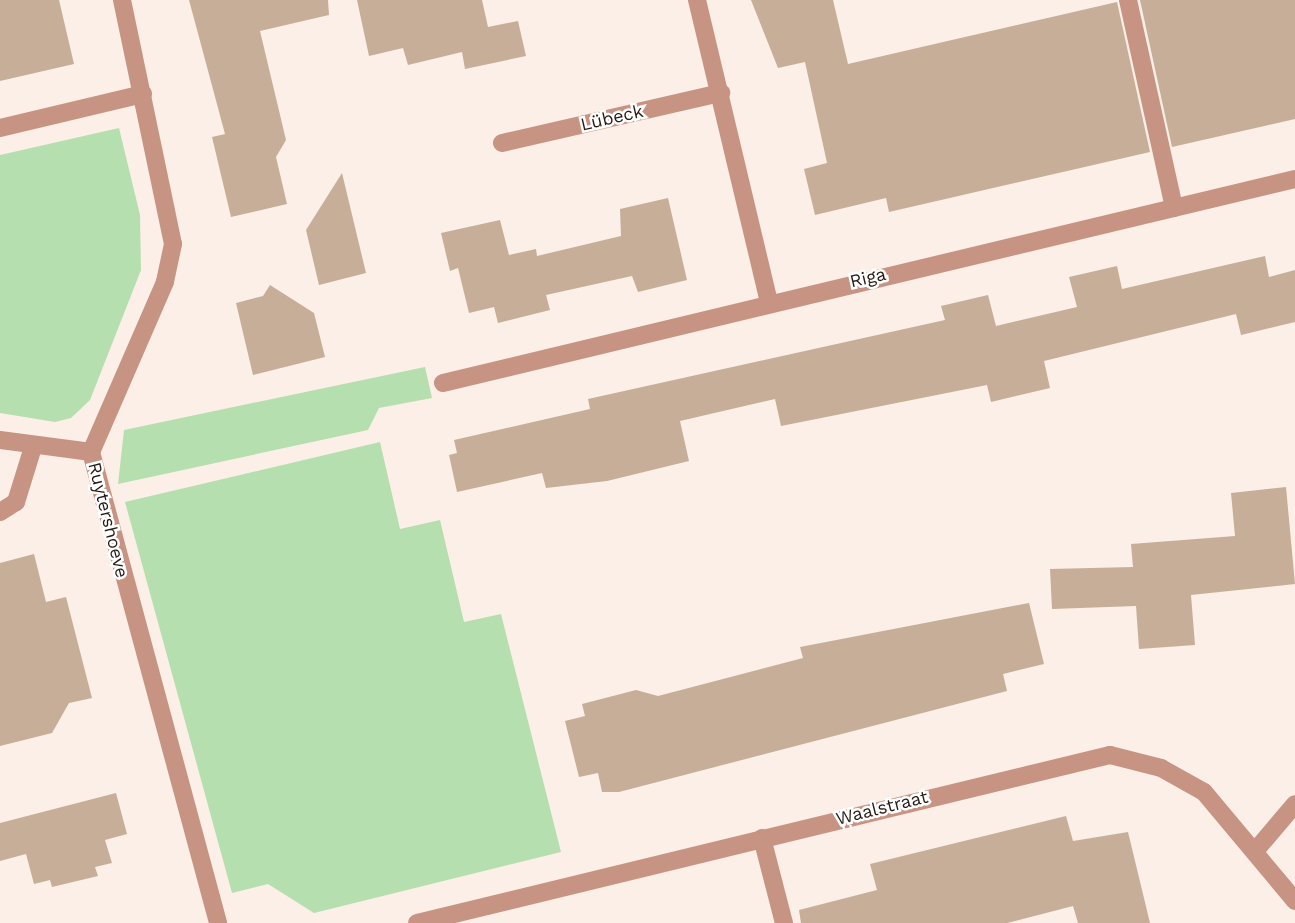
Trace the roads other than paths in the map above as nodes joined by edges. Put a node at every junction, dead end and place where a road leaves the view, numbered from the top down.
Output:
1 (122, 0) edge
2 (697, 0) edge
3 (1128, 0) edge
4 (721, 93) junction
5 (143, 94) junction
6 (0, 128) edge
7 (502, 143) dead end
8 (1295, 179) edge
9 (1174, 208) junction
10 (769, 302) junction
11 (443, 383) dead end
12 (0, 440) edge
13 (33, 447) junction
14 (91, 452) junction
15 (0, 512) edge
16 (1295, 804) edge
17 (762, 838) junction
18 (1256, 850) junction
19 (1295, 901) edge
20 (218, 923) edge
21 (417, 923) edge
22 (784, 923) edge

1 - 5 street, Ruytershoeve
2 - 4 street
3 - 9 street
4 - 7 street, Lübeck
4 - 10 street
5 - 6 street
5 - 14 street, Ruytershoeve
8 - 9 street, Riga
9 - 10 street, Riga
10 - 11 street, Riga
12 - 13 street
13 - 14 street
13 - 15 street
14 - 20 street, Ruytershoeve
16 - 18 street
17 - 18 street, Waalstraat
17 - 21 street, Waalstraat
17 - 22 street
18 - 19 street, Waalstraat

